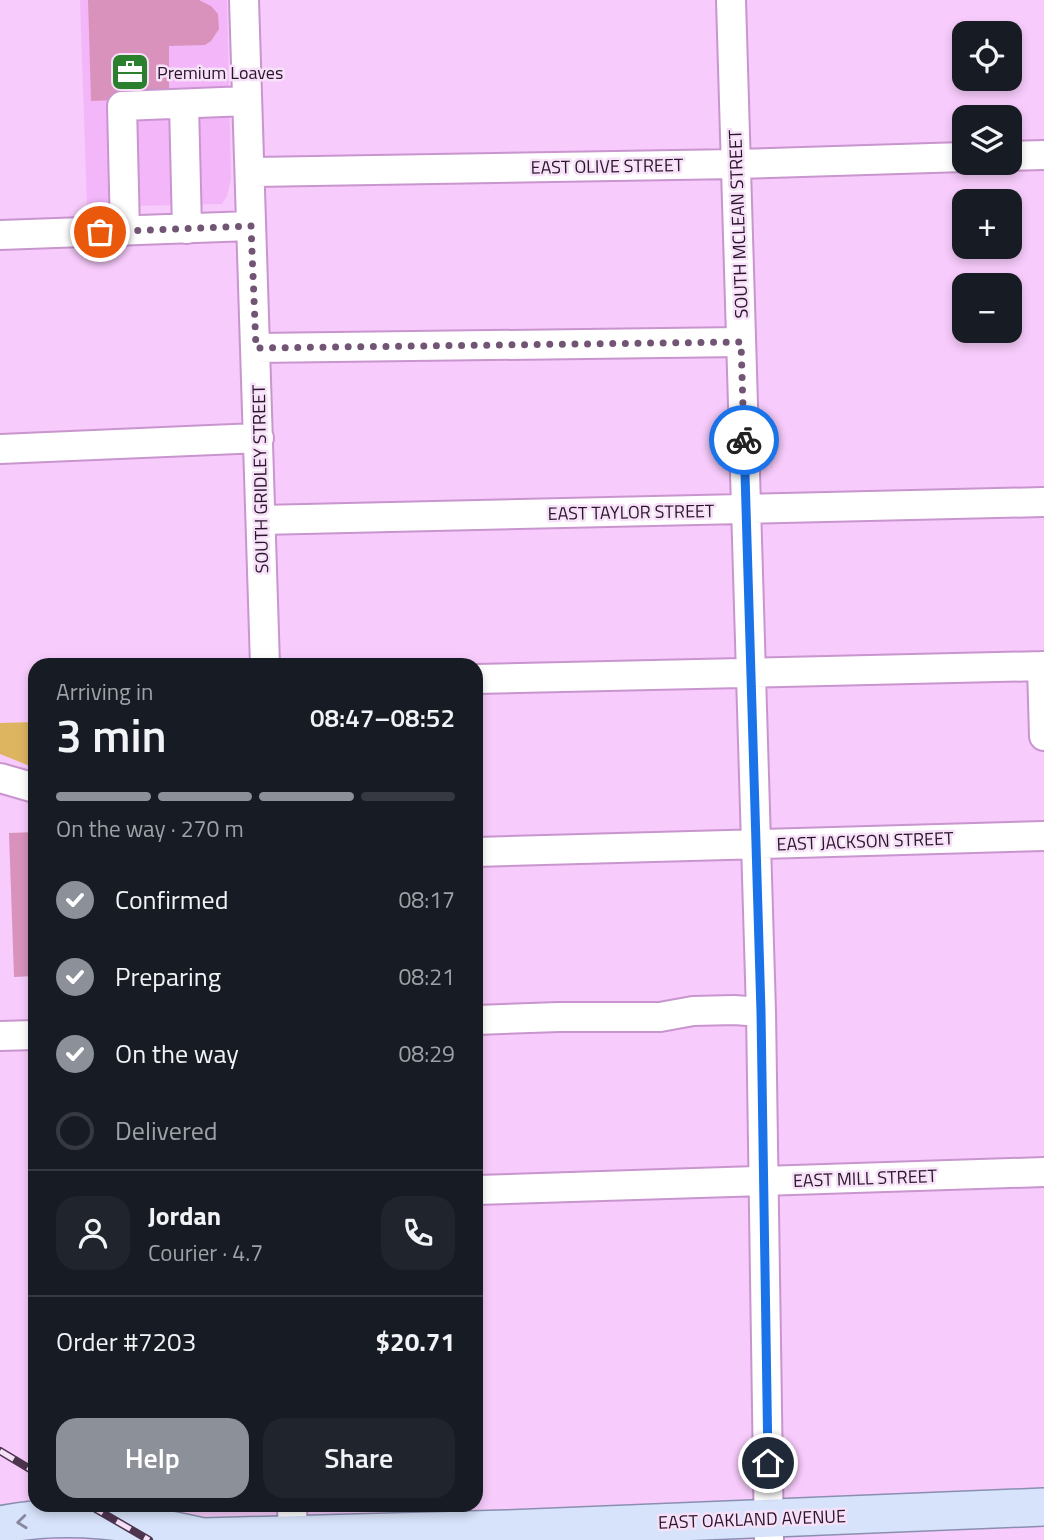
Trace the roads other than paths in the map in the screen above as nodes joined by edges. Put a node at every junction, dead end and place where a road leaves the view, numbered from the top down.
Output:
1 (244, 0) edge
2 (731, 0) edge
3 (247, 101) junction
4 (184, 104) junction
5 (1044, 155) edge
6 (1022, 156) edge
7 (952, 157) edge
8 (736, 164) junction
9 (250, 172) junction
10 (251, 226) junction
11 (187, 229) junction
12 (125, 231) junction
13 (0, 235) edge
14 (741, 342) junction
15 (256, 348) junction
16 (259, 439) junction
17 (0, 449) edge
18 (1044, 502) edge
19 (746, 509) junction
20 (261, 520) junction
21 (265, 658) edge
22 (1043, 666) edge
23 (751, 673) junction
24 (483, 679) edge
25 (1044, 736) edge
26 (0, 778) edge
27 (28, 787) edge
28 (1044, 836) edge
29 (756, 845) junction
30 (483, 852) edge
31 (761, 1012) junction
32 (483, 1020) edge
33 (28, 1035) edge
34 (0, 1036) edge
35 (1044, 1172) edge
36 (763, 1181) junction
37 (483, 1190) edge
38 (1044, 1507) edge
39 (0, 1525) edge
40 (293, 1527) edge
41 (768, 1529) edge
42 (191, 1539) edge

1 - 3 street, SOUTH GRIDLEY STREET
2 - 8 street, SOUTH MCLEAN STREET
3 - 4 street
3 - 9 street, SOUTH GRIDLEY STREET
4 - 11 street
4 - 12 street
5 - 6 street
7 - 8 street, EAST OLIVE STREET
8 - 9 street, EAST OLIVE STREET
8 - 14 street, SOUTH MCLEAN STREET
9 - 10 street, SOUTH GRIDLEY STREET
10 - 11 street
10 - 15 street, SOUTH GRIDLEY STREET
11 - 12 street
12 - 13 street
14 - 15 street
14 - 19 street, SOUTH MCLEAN STREET
15 - 16 street, SOUTH GRIDLEY STREET
16 - 17 street
16 - 20 street, SOUTH GRIDLEY STREET
18 - 19 street, EAST TAYLOR STREET
19 - 20 street, EAST TAYLOR STREET
19 - 23 street, SOUTH MCLEAN STREET
20 - 21 street, SOUTH GRIDLEY STREET
22 - 23 street
22 - 25 street
23 - 24 street
23 - 29 street, SOUTH MCLEAN STREET
26 - 27 street
28 - 29 street, EAST JACKSON STREET
29 - 30 street, EAST JACKSON STREET
29 - 31 street, SOUTH MCLEAN STREET
31 - 32 street
31 - 36 street, SOUTH MCLEAN STREET
33 - 34 street
35 - 36 street, EAST MILL STREET
36 - 37 street, EAST MILL STREET
36 - 41 street, SOUTH MCLEAN STREET
38 - 41 main road, EAST OAKLAND AVENUE
42 -> 39 main road, EAST OAKLAND AVENUE
40 - 41 main road, EAST OAKLAND AVENUE
40 - 42 main road, EAST OAKLAND AVENUE

